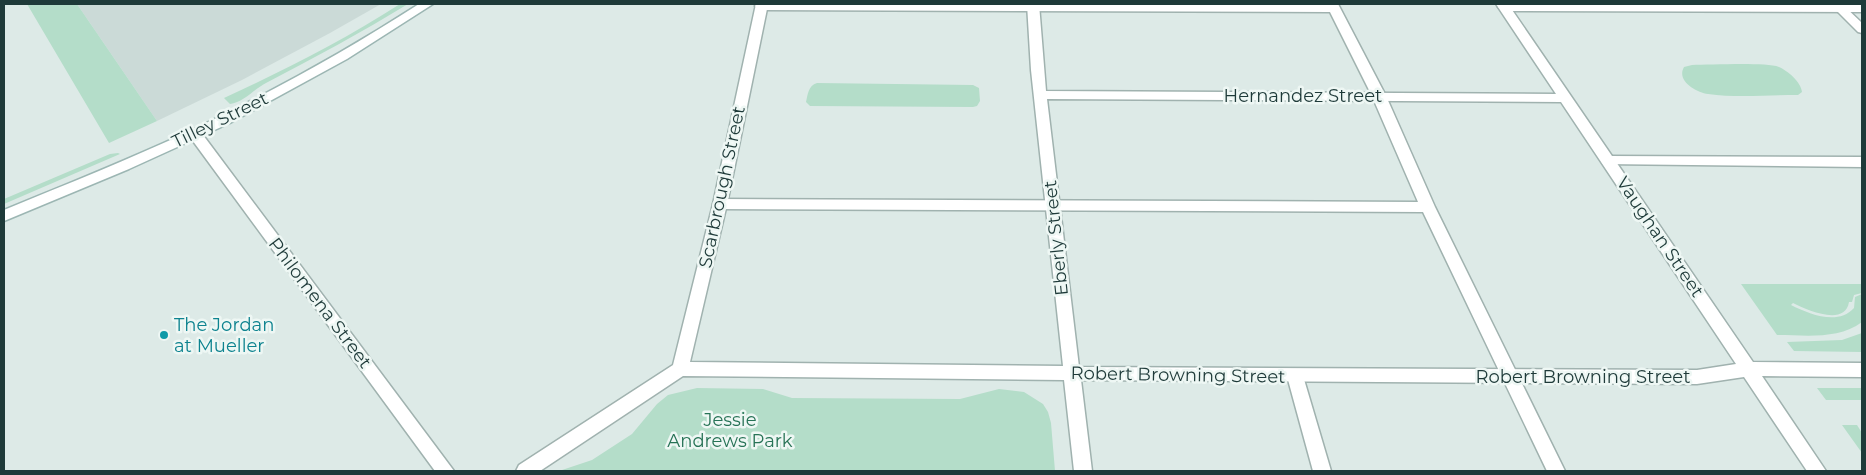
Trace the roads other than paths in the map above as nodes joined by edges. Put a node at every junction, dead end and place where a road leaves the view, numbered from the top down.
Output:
1 (427, 4) edge
2 (761, 5) edge
3 (1033, 5) edge
4 (1503, 5) edge
5 (1333, 6) edge
6 (1838, 6) edge
7 (1862, 9) edge
8 (1862, 29) edge
9 (1040, 95) junction
10 (1378, 96) junction
11 (1565, 98) junction
12 (194, 134) junction
13 (1608, 161) junction
14 (1862, 162) edge
15 (720, 204) junction
16 (1052, 204) junction
17 (1428, 207) junction
18 (4, 216) edge
19 (1749, 369) junction
20 (680, 370) junction
21 (1862, 370) edge
22 (1072, 374) junction
23 (1295, 376) junction
24 (1511, 377) junction
25 (445, 471) edge
26 (524, 471) edge
27 (1083, 471) edge
28 (1322, 471) edge
29 (1556, 471) edge
30 (1817, 471) edge

1 - 12 street, Tilley Street
2 - 3 street
2 - 15 street, Scarbrough Street
3 - 5 street
3 - 9 street, Eberly Street
4 - 6 street
4 - 11 street, Vaughan Street
5 - 10 street
6 - 7 street
6 - 8 street
9 - 10 street, Hernandez Street
9 - 16 street, Eberly Street
10 - 11 street, Hernandez Street
10 - 17 street
11 - 13 street, Vaughan Street
12 - 18 street, Tilley Street
12 - 25 street, Philomena Street
13 - 14 street
13 - 19 street, Vaughan Street
15 - 16 street
15 - 20 street, Scarbrough Street
16 - 17 street
16 - 22 street, Eberly Street
17 - 24 street
19 - 21 street, Robert Browning Street
19 - 24 street, Robert Browning Street
19 - 30 street, Vaughan Street
20 - 22 street, Robert Browning Street
20 - 26 street
22 - 23 street, Robert Browning Street
22 - 27 street, Eberly Street
23 - 24 street, Robert Browning Street
23 - 28 street
24 - 29 street

